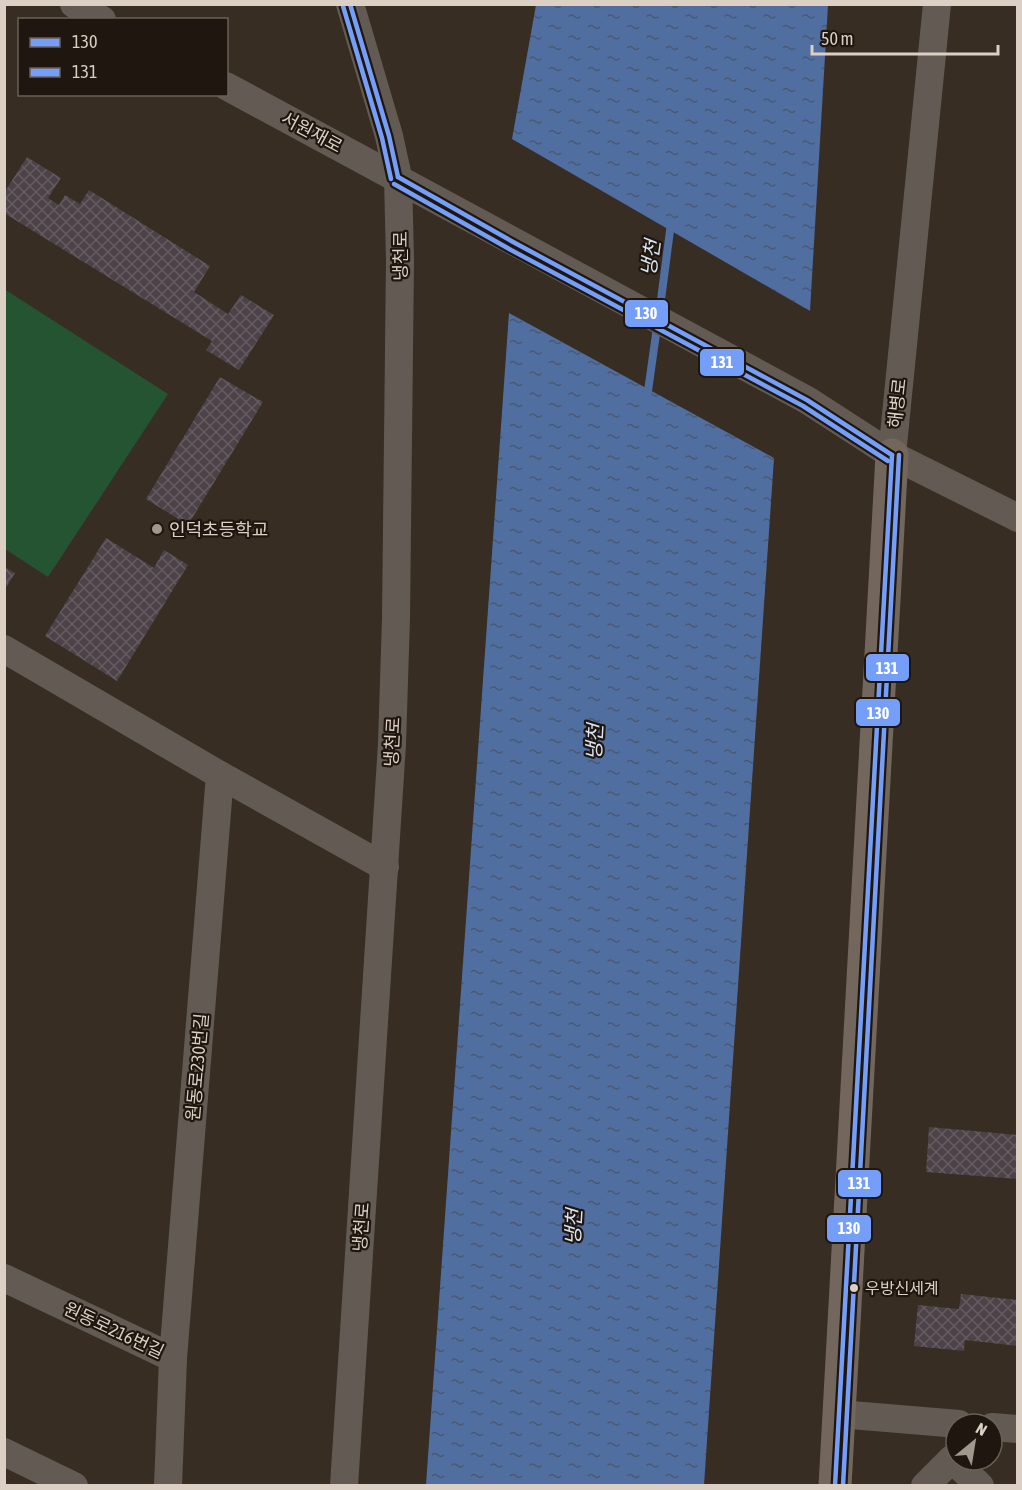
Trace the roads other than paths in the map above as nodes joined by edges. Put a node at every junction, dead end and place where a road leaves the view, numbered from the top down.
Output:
1 (74, 4) edge
2 (350, 4) edge
3 (937, 4) edge
4 (98, 18) edge
5 (228, 87) edge
6 (398, 177) junction
7 (892, 455) junction
8 (1017, 518) edge
9 (4, 649) edge
10 (220, 775) junction
11 (385, 867) junction
12 (4, 1278) edge
13 (173, 1358) junction
14 (839, 1414) junction
15 (944, 1423) edge
16 (4, 1452) edge
17 (74, 1485) edge
18 (168, 1485) edge
19 (344, 1485) edge
20 (835, 1485) edge
21 (925, 1485) edge
22 (980, 1485) edge

1 - 4 street
2 - 6 street, 냉천로
3 - 7 street, 해병로
5 - 6 street, 서원재로
6 - 7 street, 서원재로
6 - 11 street, 냉천로
7 - 8 street, 서원재로
7 - 14 main road, 해병로
9 - 10 street
10 - 11 street
10 - 13 street, 원동로230번길
11 - 19 street, 냉천로
12 - 13 street, 원동로216번길
13 - 18 street, 원동로216번길
14 - 15 street
14 - 20 main road, 해병로
16 - 17 street
21 - 22 street

